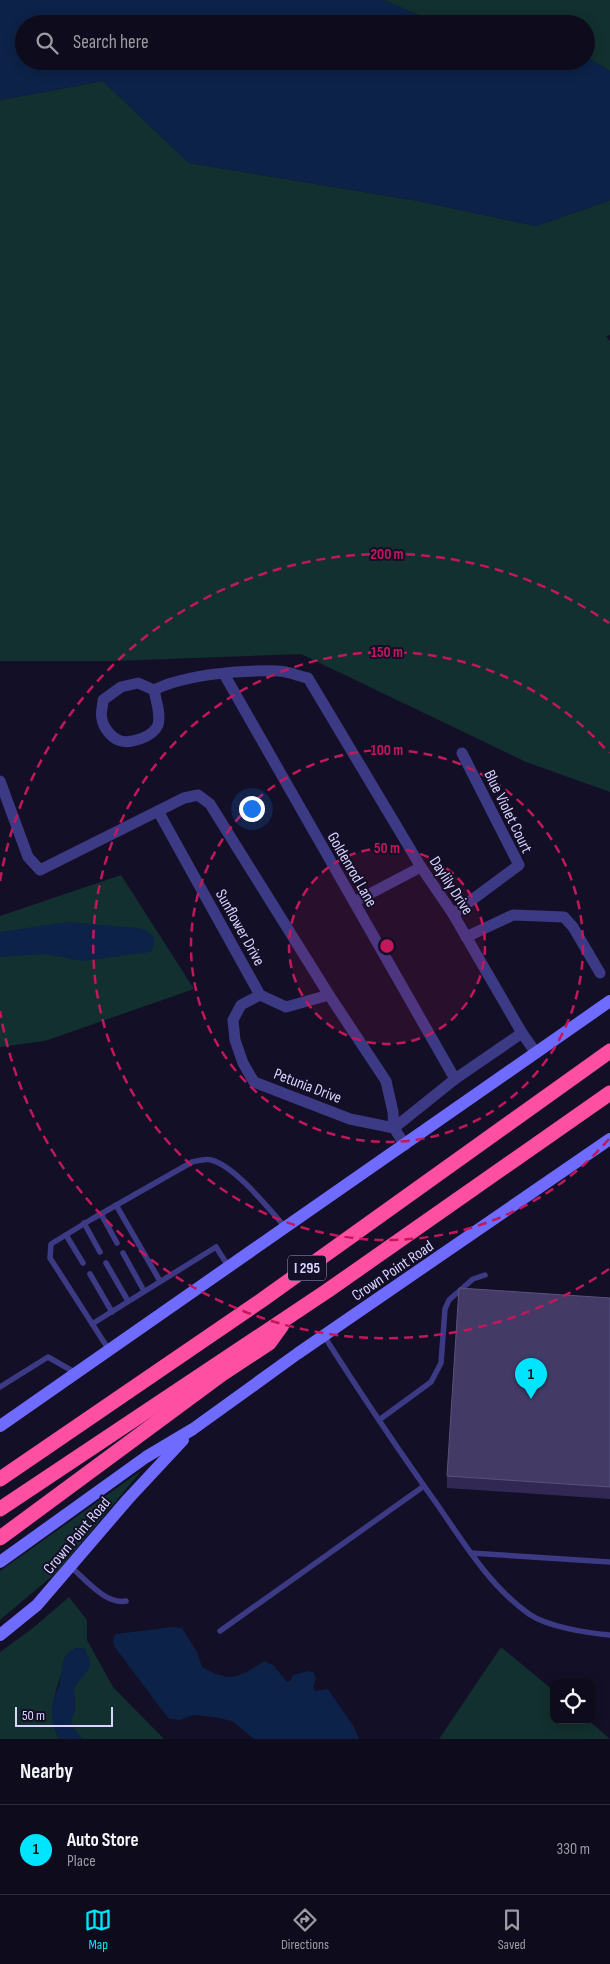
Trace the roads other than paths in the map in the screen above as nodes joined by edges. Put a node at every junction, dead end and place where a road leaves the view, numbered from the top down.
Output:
1 (224, 674) junction
2 (154, 690) junction
3 (462, 753) dead end
4 (0, 781) edge
5 (158, 811) junction
6 (421, 867) junction
7 (354, 902) junction
8 (453, 914) junction
9 (466, 937) junction
10 (600, 973) dead end
11 (260, 995) junction
12 (329, 995) junction
13 (610, 1001) edge
14 (522, 1033) junction
15 (610, 1050) edge
16 (536, 1053) junction
17 (455, 1079) junction
18 (610, 1093) edge
19 (394, 1128) junction
20 (610, 1139) edge
21 (405, 1145) junction
22 (116, 1205) junction
23 (101, 1214) junction
24 (84, 1223) junction
25 (286, 1228) junction
26 (66, 1234) junction
27 (117, 1243) dead end
28 (100, 1252) dead end
29 (123, 1254) dead end
30 (83, 1263) dead end
31 (106, 1263) dead end
32 (229, 1267) junction
33 (90, 1274) dead end
34 (485, 1275) dead end
35 (160, 1281) junction
36 (144, 1291) junction
37 (128, 1301) junction
38 (112, 1312) junction
39 (289, 1316) junction
40 (92, 1324) junction
41 (324, 1336) junction
42 (109, 1350) junction
43 (76, 1373) junction
44 (0, 1387) edge
45 (379, 1420) junction
46 (0, 1426) edge
47 (193, 1429) junction
48 (0, 1479) edge
49 (424, 1486) junction
50 (0, 1510) edge
51 (0, 1538) edge
52 (471, 1553) junction
53 (0, 1562) edge
54 (610, 1562) edge
55 (71, 1567) junction
56 (126, 1601) dead end
57 (220, 1631) dead end
58 (0, 1635) edge
59 (610, 1635) edge

1 - 2 street, Daylily Drive
1 - 6 street, Daylily Drive
1 - 7 street, Goldenrod Lane
2 - 2 street
3 - 8 street, Blue Violet Court
4 - 5 street
5 - 11 street, Sunflower Drive
5 - 12 street
6 - 7 street
6 - 8 street, Daylily Drive
7 - 17 street, Goldenrod Lane
8 - 9 street, Daylily Drive
9 - 10 street
9 - 14 street, Daylily Drive
11 - 12 street
11 - 19 street, Petunia Drive
12 - 19 street
13 - 16 main road
14 - 16 street, Daylily Drive
14 - 17 street
15 - 48 highway, I 295
16 - 21 main road
17 - 19 street
18 - 39 highway, I 295
19 - 21 street
20 - 41 main road, Crown Point Road
21 - 25 main road
22 - 23 lane
22 - 25 lane
22 - 35 lane
23 - 24 lane
23 - 27 lane
24 - 26 lane
24 - 28 lane
25 - 32 main road
26 - 30 lane
26 - 40 lane
29 - 36 lane
31 - 37 lane
32 - 35 lane
32 - 42 main road
33 - 38 lane
34 - 45 lane
35 - 36 lane
36 - 37 lane
37 - 38 lane
38 - 40 lane
39 - 50 highway, I 295
39 - 51 highway
40 - 42 lane
41 - 45 lane
41 - 47 main road, Crown Point Road
42 - 43 main road
43 - 44 lane
43 - 46 main road
45 - 49 lane
47 - 53 main road, Crown Point Road
47 - 55 main road, Crown Point Road
49 - 52 lane
49 - 57 lane
52 - 54 lane
52 - 59 lane
55 - 56 lane
55 - 58 main road, Crown Point Road

